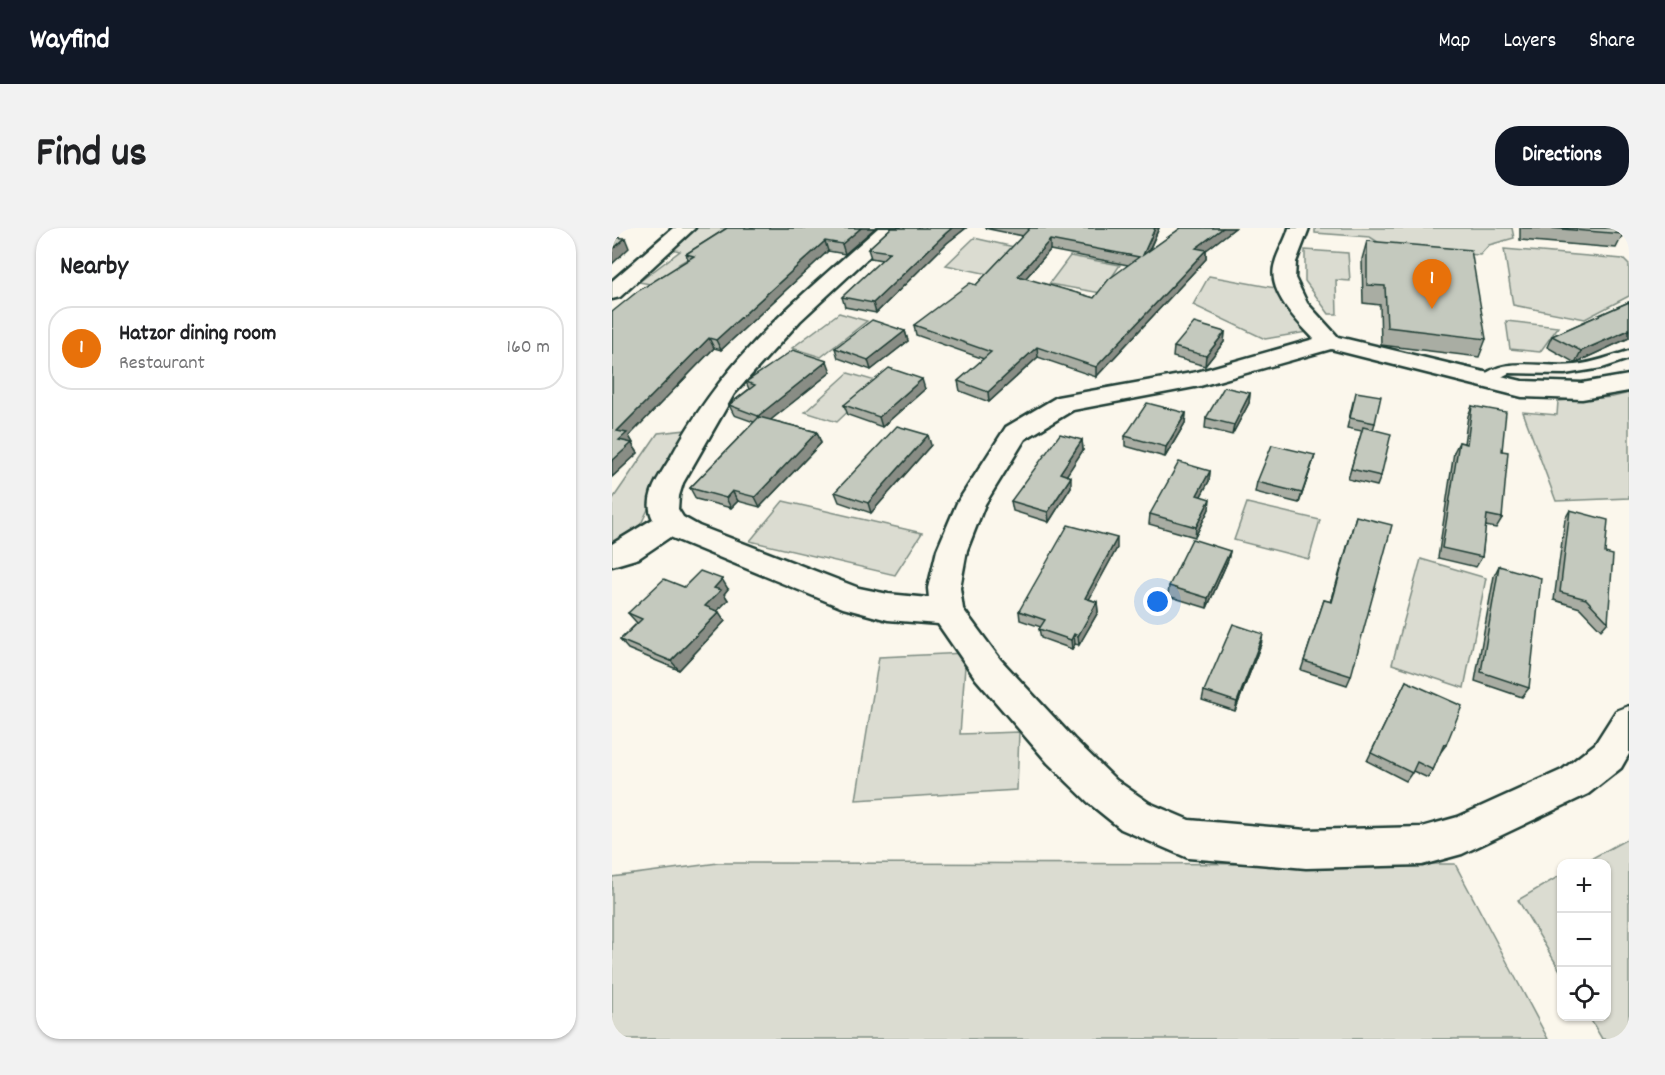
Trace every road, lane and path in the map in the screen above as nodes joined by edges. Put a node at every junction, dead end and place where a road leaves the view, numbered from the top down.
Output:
1 (685, 228) edge
2 (1299, 228) edge
3 (878, 231) edge
4 (612, 292) edge
5 (1330, 342) junction
6 (1629, 355) edge
7 (1484, 381) junction
8 (1629, 382) edge
9 (669, 522) junction
10 (612, 555) edge
11 (947, 612) junction
12 (1629, 722) edge

1 - 4 street
2 - 5 street
3 - 9 street
5 - 7 street
5 - 11 street
6 - 7 lane
7 - 8 street
9 - 10 street
9 - 11 street
11 - 12 street

